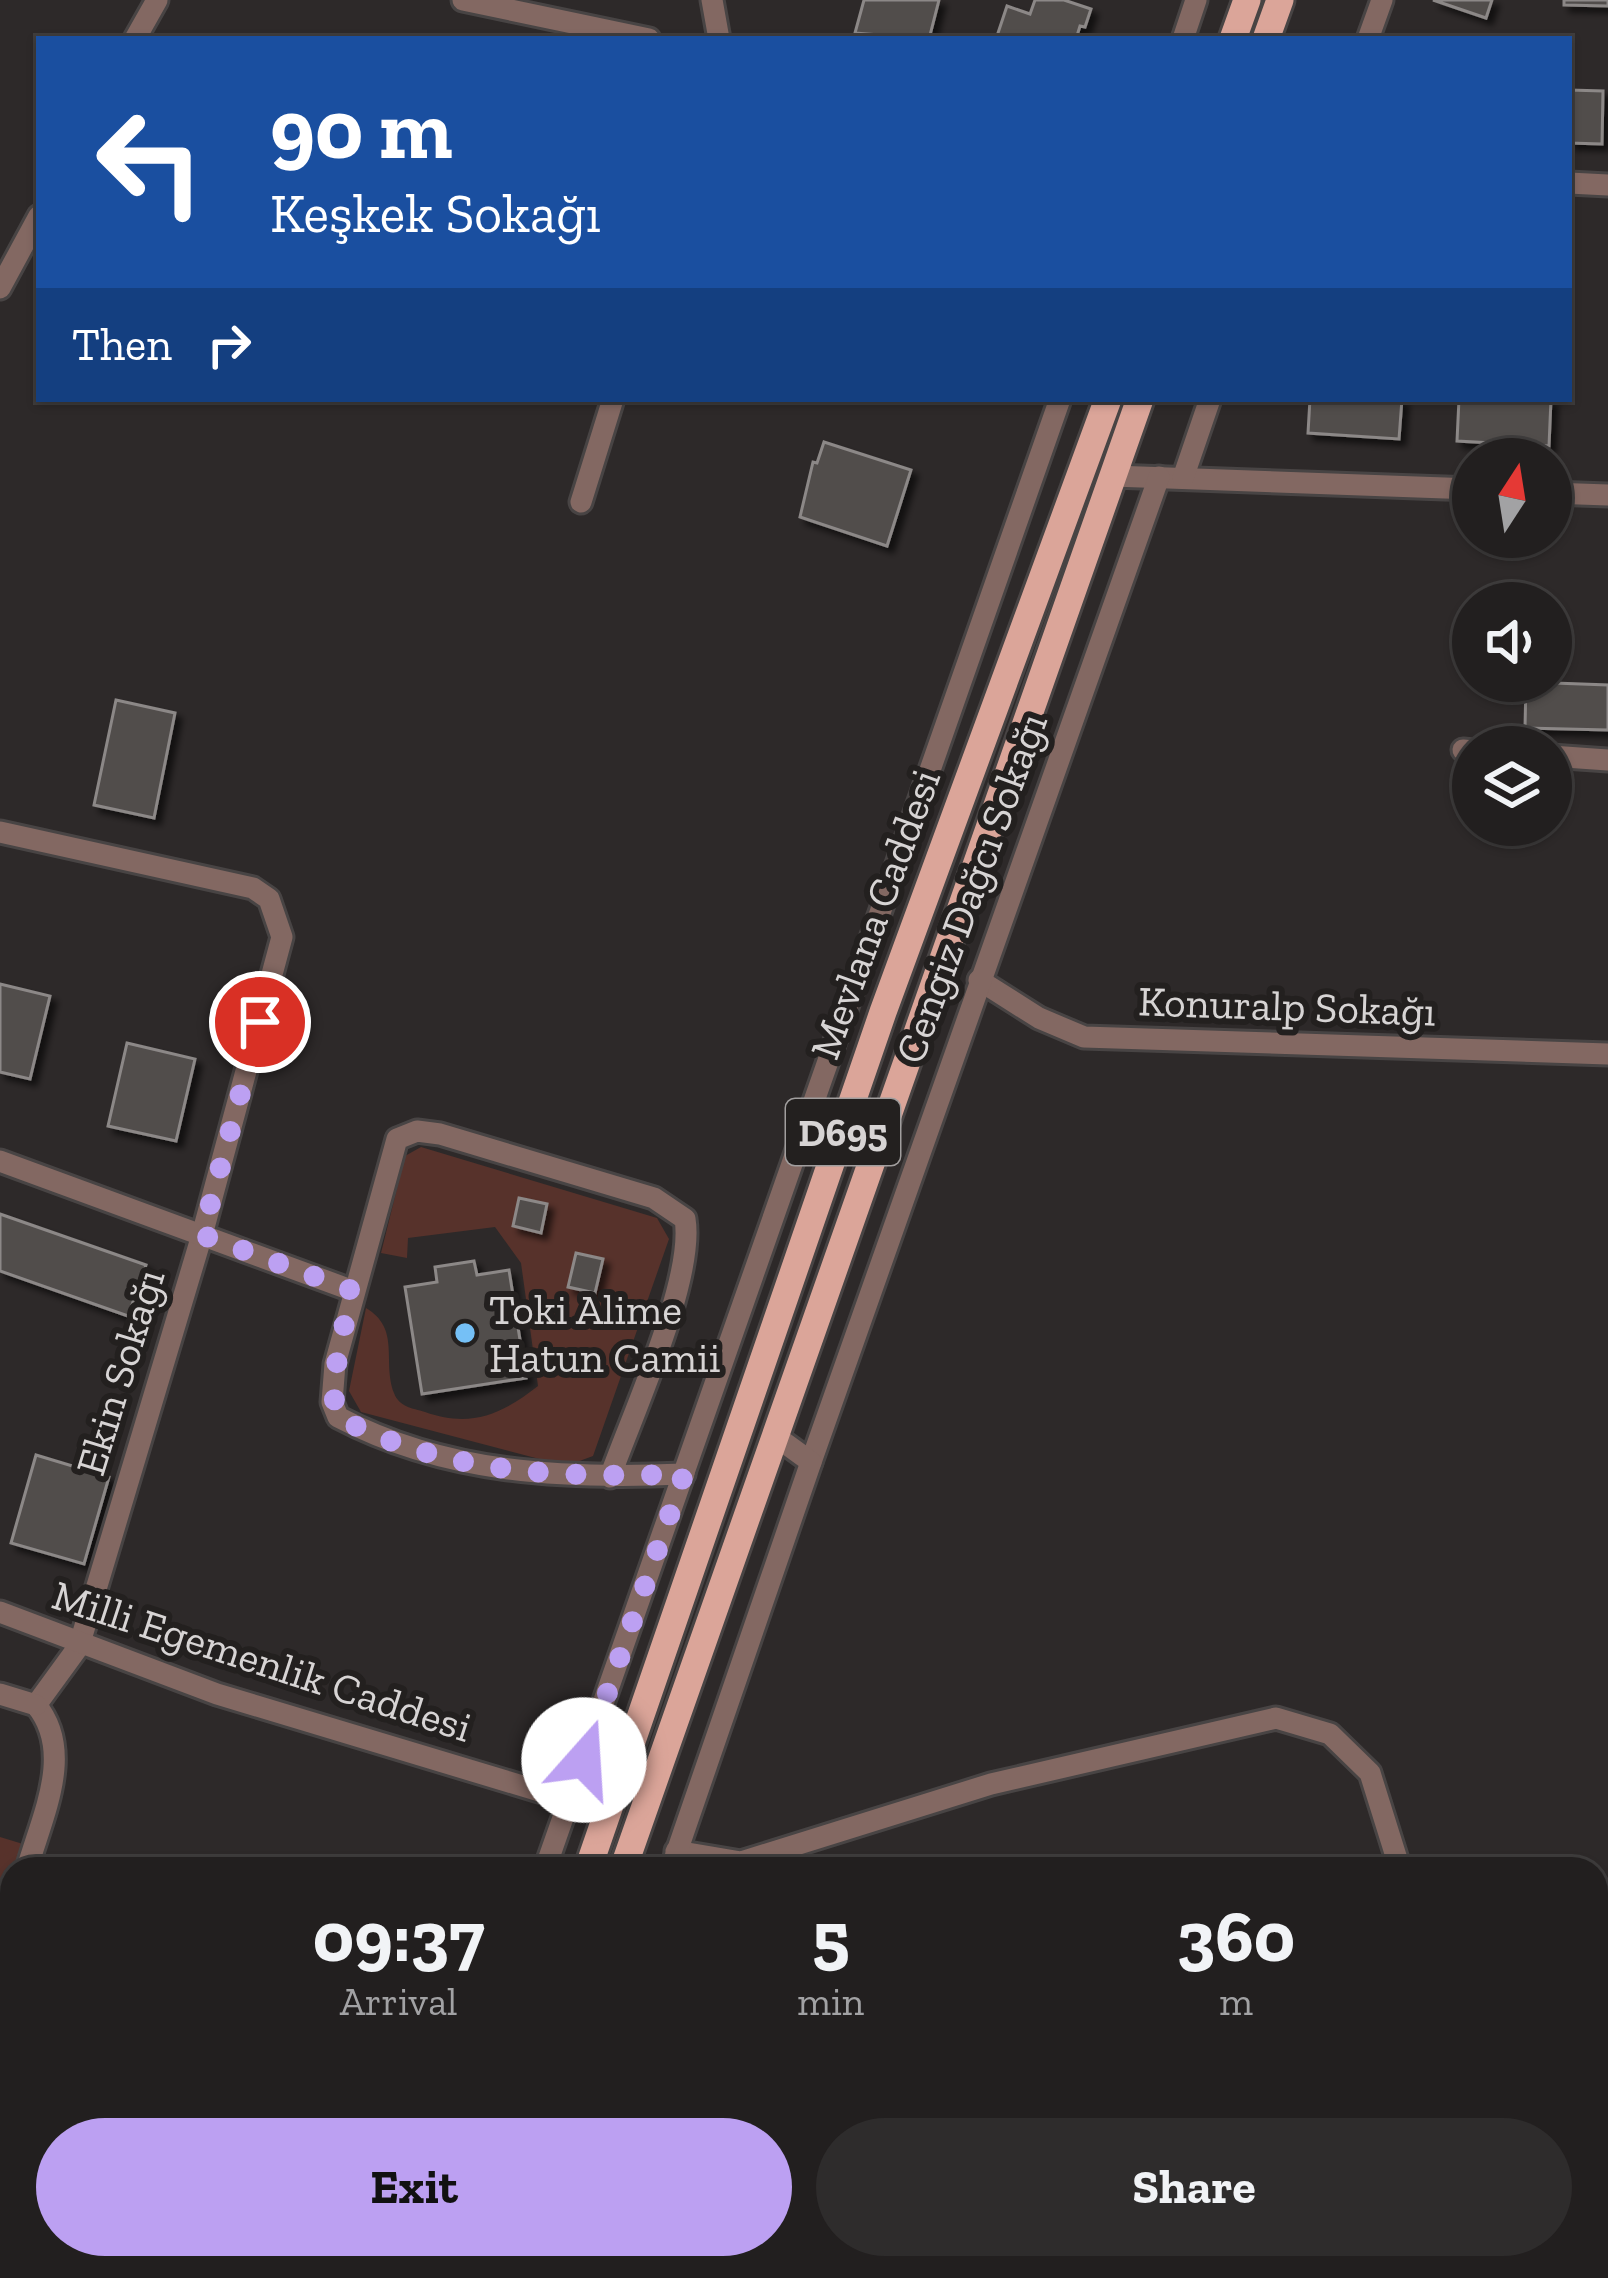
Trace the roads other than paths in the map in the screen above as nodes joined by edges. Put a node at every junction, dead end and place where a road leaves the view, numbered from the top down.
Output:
1 (157, 0) edge
2 (464, 0) edge
3 (712, 0) edge
4 (1196, 0) edge
5 (1247, 0) edge
6 (1280, 0) edge
7 (1382, 0) edge
8 (137, 36) edge
9 (635, 36) edge
10 (718, 36) edge
11 (1184, 36) edge
12 (1234, 36) edge
13 (1267, 36) edge
14 (1369, 36) edge
15 (1572, 183) edge
16 (1608, 185) edge
17 (36, 222) edge
18 (0, 288) edge
19 (612, 402) edge
20 (1059, 402) edge
21 (1107, 402) edge
22 (1139, 402) edge
23 (1209, 402) edge
24 (1113, 476) junction
25 (1160, 478) junction
26 (1184, 478) junction
27 (1452, 489) edge
28 (1572, 494) edge
29 (1608, 495) edge
30 (581, 502) dead end
31 (1572, 757) edge
32 (1608, 760) edge
33 (0, 832) edge
34 (980, 980) junction
35 (1608, 1054) edge
36 (0, 1160) edge
37 (202, 1235) junction
38 (351, 1290) junction
39 (778, 1438) junction
40 (811, 1462) junction
41 (684, 1474) junction
42 (610, 1477) junction
43 (0, 1612) edge
44 (79, 1646) junction
45 (0, 1694) edge
46 (36, 1705) junction
47 (569, 1800) junction
48 (30, 1857) edge
49 (549, 1857) edge
50 (592, 1857) edge
51 (627, 1857) edge
52 (674, 1857) edge
53 (760, 1857) edge
54 (1396, 1857) edge

1 - 8 street
2 - 9 street
3 - 10 street
4 - 11 street
5 - 12 main road
6 - 13 main road
7 - 14 street
15 - 16 street
17 - 18 street
19 - 30 street
20 - 41 street
21 - 50 main road, Mevlana Caddesi / D695
22 - 24 main road, Mevlana Caddesi / D695
23 - 26 street
24 - 25 street
24 - 39 main road, Mevlana Caddesi / D695
25 - 26 street
25 - 34 street, Cengiz Dağcı Sokağı
26 - 27 street
28 - 29 street
31 - 32 street
33 - 37 street, Ekin Sokağı
34 - 35 street, Konuralp Sokağı
34 - 40 street, Cengiz Dağcı Sokağı
36 - 37 street
37 - 38 street
37 - 44 street, Ekin Sokağı
38 - 42 street
38 - 42 street
39 - 40 street
39 - 51 main road, Mevlana Caddesi / D695
40 - 52 street, Cengiz Dağcı Sokağı
41 - 42 street
41 - 47 street
43 - 44 street, Milli Egemenlik Caddesi
44 - 46 street, Ekin Sokağı
44 - 47 street, Milli Egemenlik Caddesi
45 - 46 street
46 - 48 street
47 - 49 street
53 - 54 street

